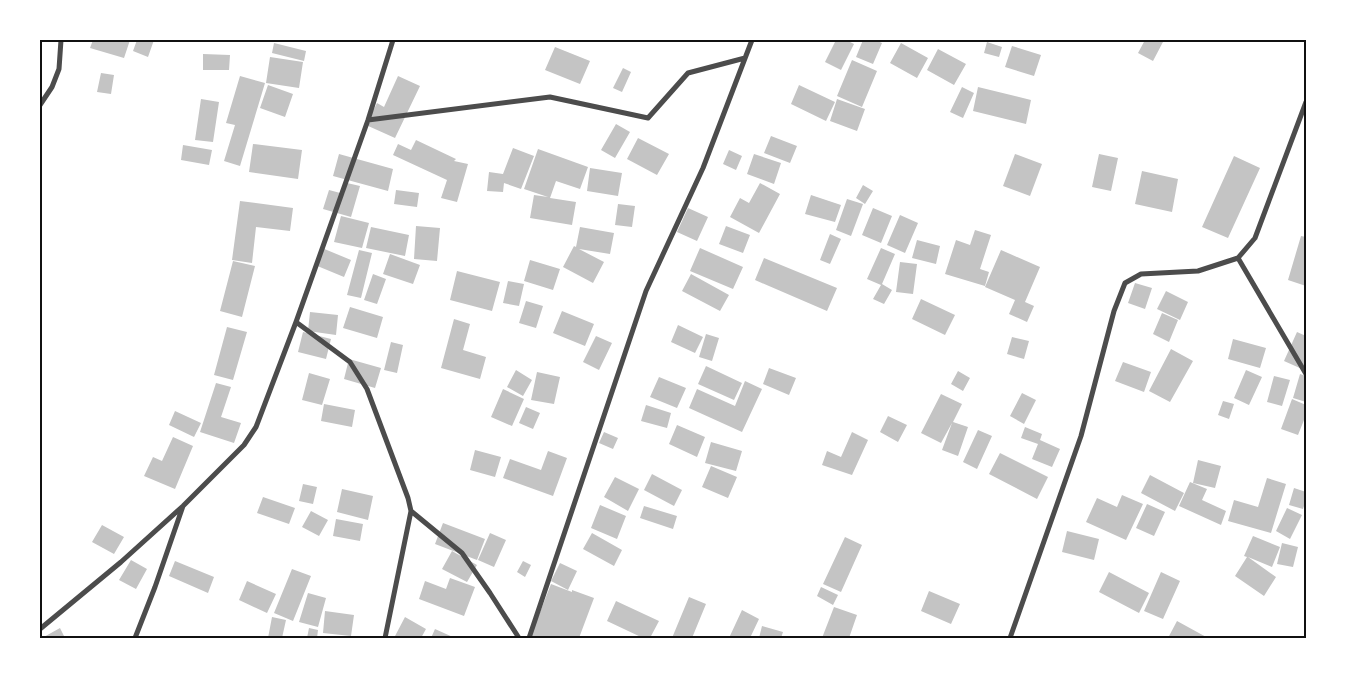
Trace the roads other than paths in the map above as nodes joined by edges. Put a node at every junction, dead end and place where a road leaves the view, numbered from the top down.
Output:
1 (61, 40) edge
2 (393, 40) edge
3 (752, 40) edge
4 (745, 58) junction
5 (1306, 102) edge
6 (40, 105) edge
7 (368, 120) junction
8 (1238, 258) junction
9 (296, 322) junction
10 (1306, 374) edge
11 (183, 506) junction
12 (411, 511) junction
13 (40, 629) edge
14 (134, 638) edge
15 (385, 638) edge
16 (519, 638) edge
17 (530, 638) edge
18 (1010, 638) edge

1 - 6 street
2 - 7 street
3 - 4 street
4 - 7 street
4 - 17 street
5 - 8 street
7 - 9 street
8 - 10 street
8 - 18 street
9 - 11 street
9 - 12 street
11 - 13 street
11 - 14 street
12 - 15 street
12 - 16 street

